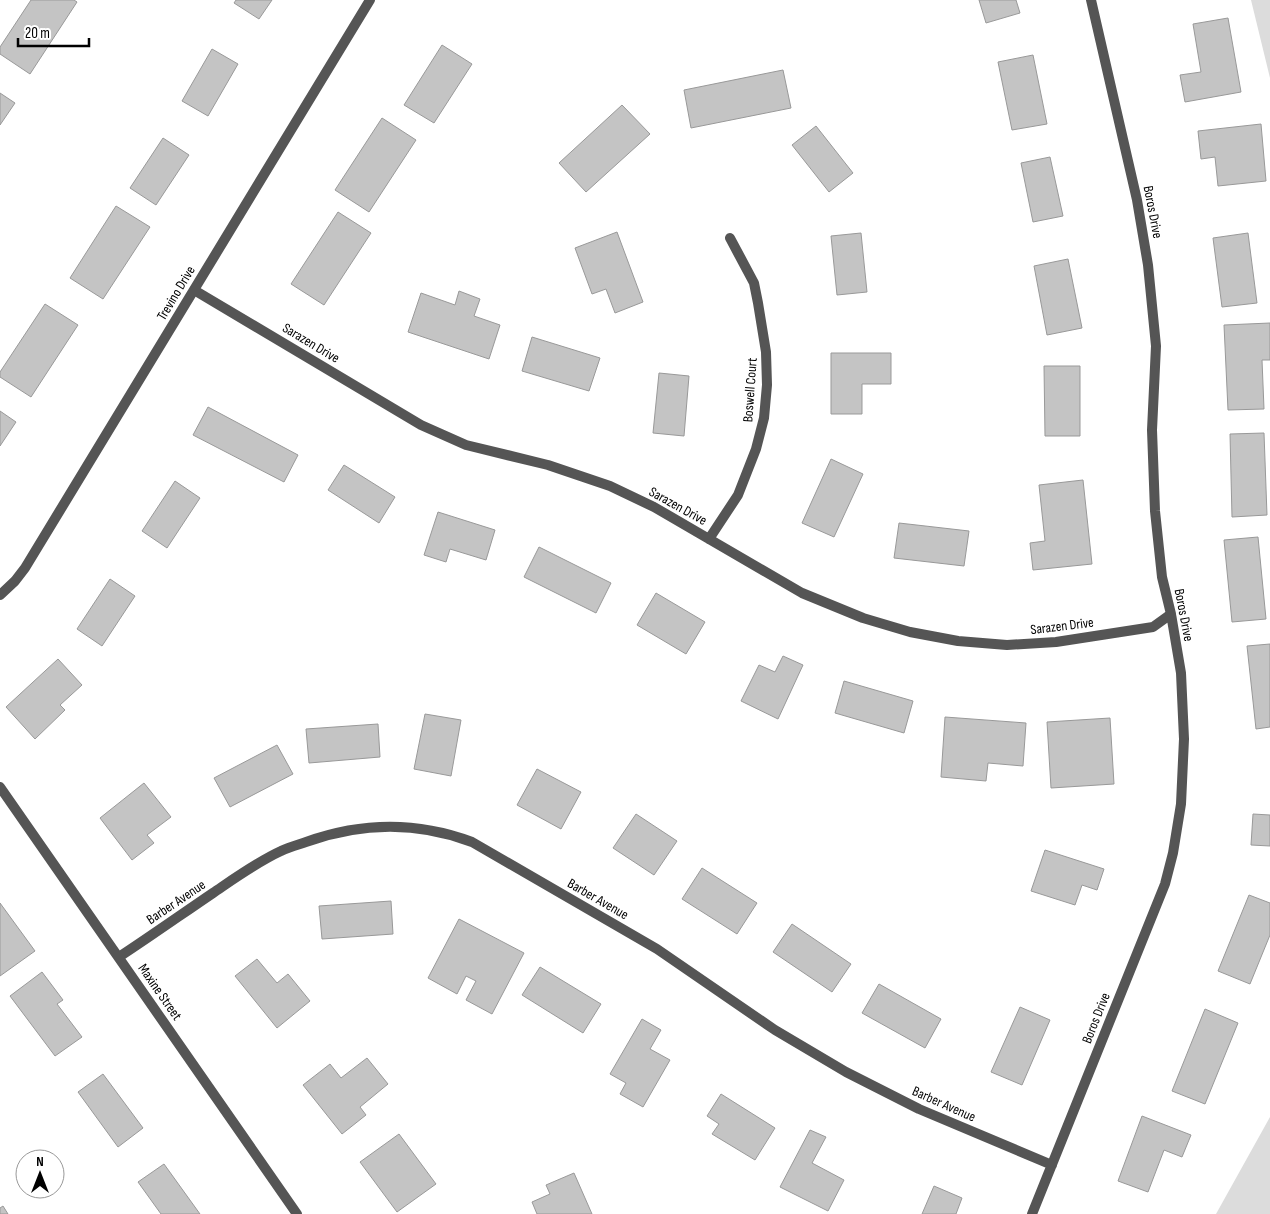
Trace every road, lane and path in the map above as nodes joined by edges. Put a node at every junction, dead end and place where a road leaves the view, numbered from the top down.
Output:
1 (370, 0) edge
2 (1091, 0) edge
3 (730, 238) dead end
4 (194, 290) junction
5 (709, 539) junction
6 (0, 595) edge
7 (1171, 614) junction
8 (0, 786) edge
9 (119, 957) junction
10 (1052, 1165) junction
11 (297, 1214) edge
12 (1032, 1214) edge

1 - 4 street, Trevino Drive
2 - 7 street, Boros Drive
3 - 5 street, Boswell Court
4 - 5 street, Sarazen Drive
4 - 6 street, Trevino Drive
5 - 7 street, Sarazen Drive
7 - 10 street, Boros Drive
8 - 9 street, Maxine Street
9 - 10 street, Barber Avenue
9 - 11 street, Maxine Street
10 - 12 street, Boros Drive

